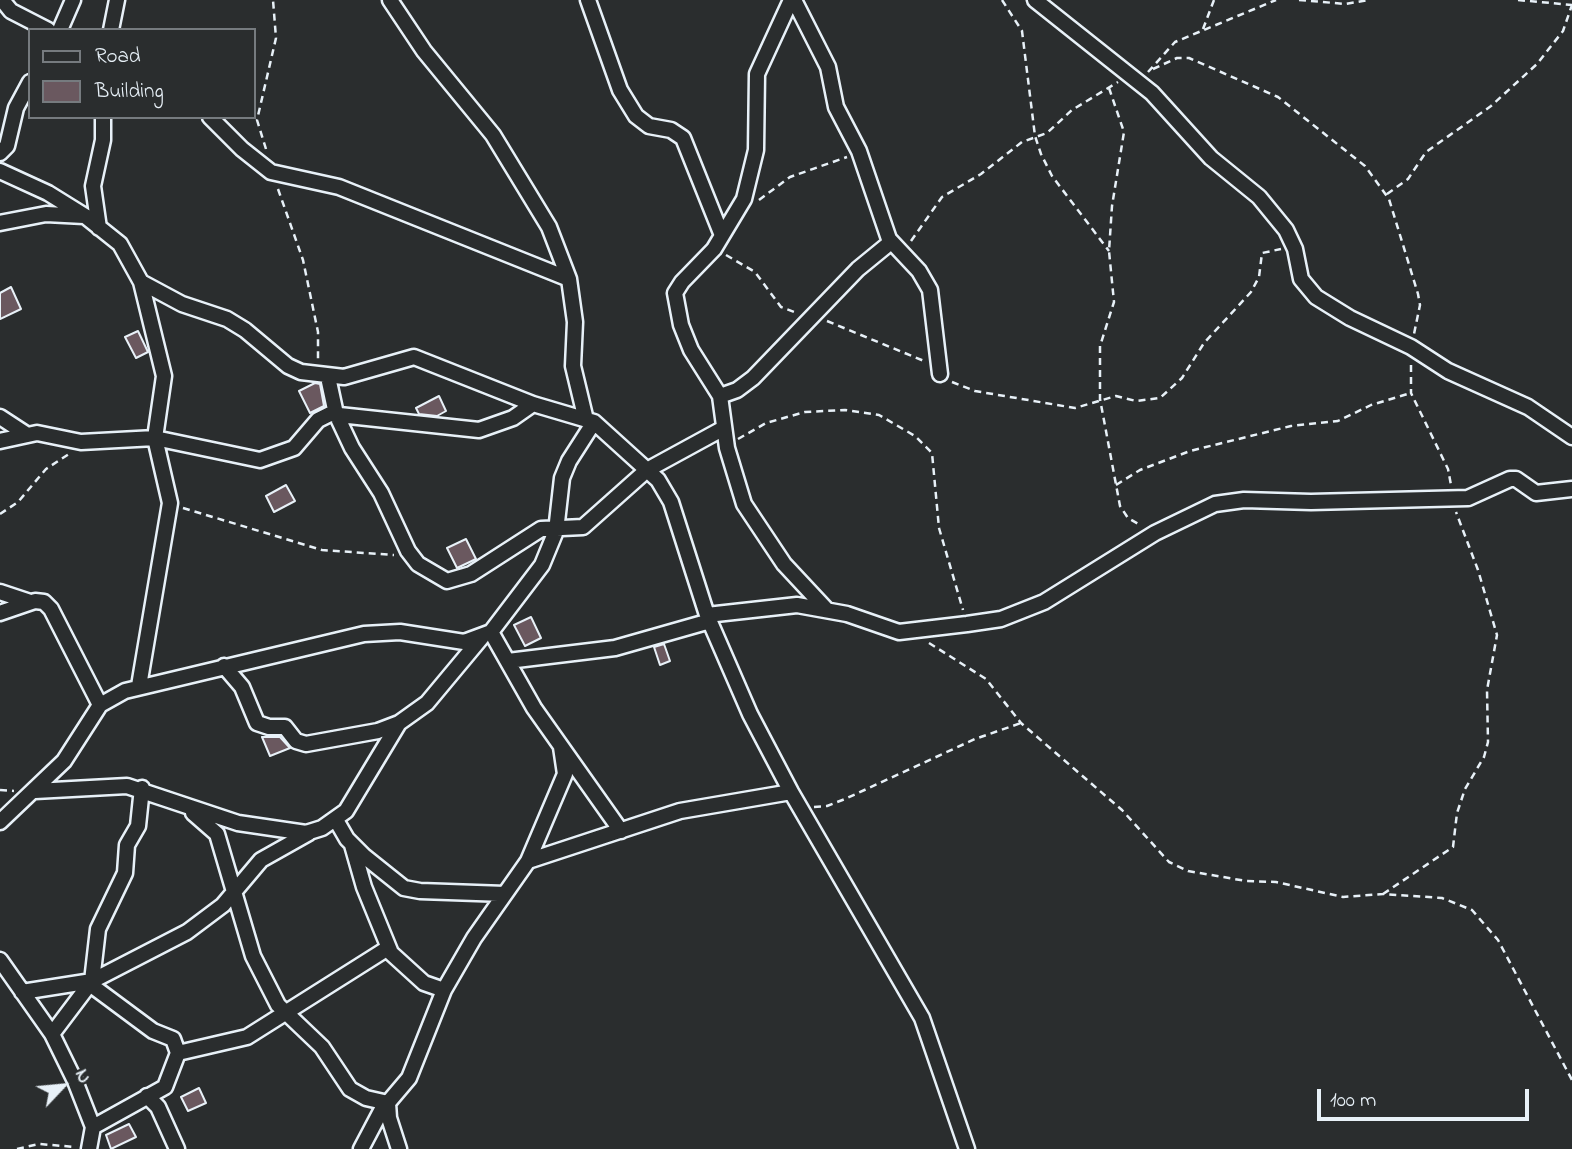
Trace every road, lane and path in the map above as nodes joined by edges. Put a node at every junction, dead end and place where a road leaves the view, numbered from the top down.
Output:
1 (2, 0) edge
2 (73, 0) edge
3 (117, 0) edge
4 (273, 0) edge
5 (390, 0) edge
6 (588, 0) edge
7 (793, 0) edge
8 (1002, 0) edge
9 (1035, 0) edge
10 (1214, 0) edge
11 (1276, 0) edge
12 (1299, 0) edge
13 (1368, 0) edge
14 (1518, 0) edge
15 (1572, 5) edge
16 (44, 28) edge
17 (61, 28) edge
18 (111, 28) edge
19 (1203, 29) junction
20 (1153, 69) junction
21 (1132, 76) junction
22 (28, 86) edge
23 (1109, 88) junction
24 (103, 119) edge
25 (212, 119) edge
26 (1035, 136) junction
27 (859, 151) junction
28 (0, 153) edge
29 (0, 171) edge
30 (271, 172) junction
31 (1386, 195) junction
32 (753, 205) dead end
33 (85, 216) junction
34 (0, 223) edge
35 (99, 228) junction
36 (721, 233) junction
37 (891, 242) junction
38 (714, 249) junction
39 (1295, 249) junction
40 (1109, 251) junction
41 (904, 257) junction
42 (569, 279) junction
43 (141, 282) junction
44 (813, 317) junction
45 (1411, 347) junction
46 (940, 374) junction
47 (328, 377) junction
48 (1411, 393) junction
49 (719, 396) junction
50 (1100, 399) junction
51 (533, 404) junction
52 (336, 414) junction
53 (0, 417) edge
54 (590, 421) junction
55 (724, 428) junction
56 (26, 434) junction
57 (1572, 437) edge
58 (155, 438) junction
59 (0, 441) edge
60 (81, 442) junction
61 (727, 448) junction
62 (647, 470) junction
63 (1115, 485) junction
64 (1572, 489) edge
65 (1451, 498) junction
66 (170, 503) junction
67 (0, 514) edge
68 (556, 531) junction
69 (1155, 533) junction
70 (418, 564) junction
71 (0, 592) edge
72 (30, 602) junction
73 (827, 609) junction
74 (0, 613) edge
75 (708, 618) junction
76 (967, 624) junction
77 (908, 632) junction
78 (487, 634) junction
79 (508, 661) junction
80 (224, 666) junction
81 (139, 686) junction
82 (100, 705) junction
83 (399, 723) junction
84 (1021, 723) junction
85 (561, 747) junction
86 (142, 788) junction
87 (34, 791) junction
88 (791, 792) junction
89 (183, 806) junction
90 (800, 807) junction
91 (336, 820) junction
92 (0, 822) edge
93 (313, 831) junction
94 (621, 831) junction
95 (352, 844) junction
96 (528, 861) junction
97 (235, 892) junction
98 (505, 894) junction
99 (1383, 894) junction
100 (388, 948) junction
101 (0, 960) edge
102 (0, 979) edge
103 (92, 983) junction
104 (19, 988) junction
105 (444, 990) junction
106 (286, 1014) junction
107 (52, 1034) junction
108 (178, 1054) junction
109 (1572, 1080) edge
110 (147, 1096) junction
111 (388, 1103) junction
112 (93, 1127) junction
113 (89, 1148) edge
114 (18, 1149) edge
115 (177, 1149) edge
116 (361, 1149) edge
117 (399, 1149) edge
118 (967, 1149) edge

1 - 16 street
2 - 17 street
3 - 18 street
4 - 30 path
5 - 42 street
6 - 36 street
7 - 27 street
7 - 36 street
8 - 26 path
9 - 21 street
10 - 19 path
11 - 19 path
12 - 13 path
14 - 15 path
15 - 31 path
19 - 20 path
20 - 21 path
20 - 31 path
21 - 23 path
21 - 39 street
22 - 28 street
23 - 26 path
23 - 40 path
24 - 35 street
25 - 30 street
26 - 40 path
26 - 41 path
27 - 32 path
27 - 37 street
29 - 33 street
30 - 42 street
30 - 47 path
31 - 45 path
33 - 34 street
33 - 35 street
35 - 43 street
36 - 38 street
37 - 41 street
37 - 44 street
38 - 44 path
38 - 49 street
39 - 45 street
39 - 50 path
40 - 50 path
41 - 46 street
42 - 54 street
43 - 47 street
43 - 58 street
44 - 46 path
44 - 49 street
45 - 48 path
45 - 57 street
46 - 50 path
47 - 51 street
47 - 52 street
48 - 63 path
48 - 65 path
49 - 55 street
50 - 63 path
51 - 52 street
51 - 54 street
52 - 58 street
52 - 70 street
53 - 56 street
54 - 62 street
54 - 68 street
55 - 61 street
55 - 62 street
56 - 59 street
56 - 60 street
58 - 60 street
58 - 66 street
60 - 67 path
61 - 73 street
61 - 76 path
62 - 68 street
62 - 75 street
63 - 69 path
64 - 65 street
65 - 69 street
65 - 99 path
66 - 70 path
66 - 81 street
68 - 70 street
68 - 78 street
69 - 76 street
71 - 72 street
72 - 74 street
72 - 82 street
73 - 75 street
73 - 77 street
75 - 79 street
75 - 88 street
76 - 77 street
77 - 84 path
78 - 79 street
78 - 80 street
78 - 83 street
79 - 85 street
80 - 81 street
80 - 83 street
81 - 82 street
82 - 87 street
83 - 91 street
84 - 90 path
84 - 99 path
85 - 94 street
85 - 96 street
86 - 87 street
86 - 89 street
86 - 103 street
87 - 92 street
88 - 90 street
88 - 94 street
89 - 93 street
89 - 97 street
90 - 118 street
91 - 93 street
91 - 95 street
93 - 97 street
94 - 96 street
95 - 98 street
95 - 100 street
96 - 98 street
97 - 103 street
97 - 106 street
98 - 105 street
99 - 109 path
100 - 105 street
100 - 106 street
101 - 104 street
102 - 104 street
103 - 104 street
103 - 107 street
103 - 108 street
104 - 107 street
105 - 111 street
106 - 108 street
106 - 111 street
107 - 112 street
108 - 110 street
110 - 112 street
110 - 115 street
111 - 116 street
111 - 117 street
112 - 113 street
113 - 114 path

